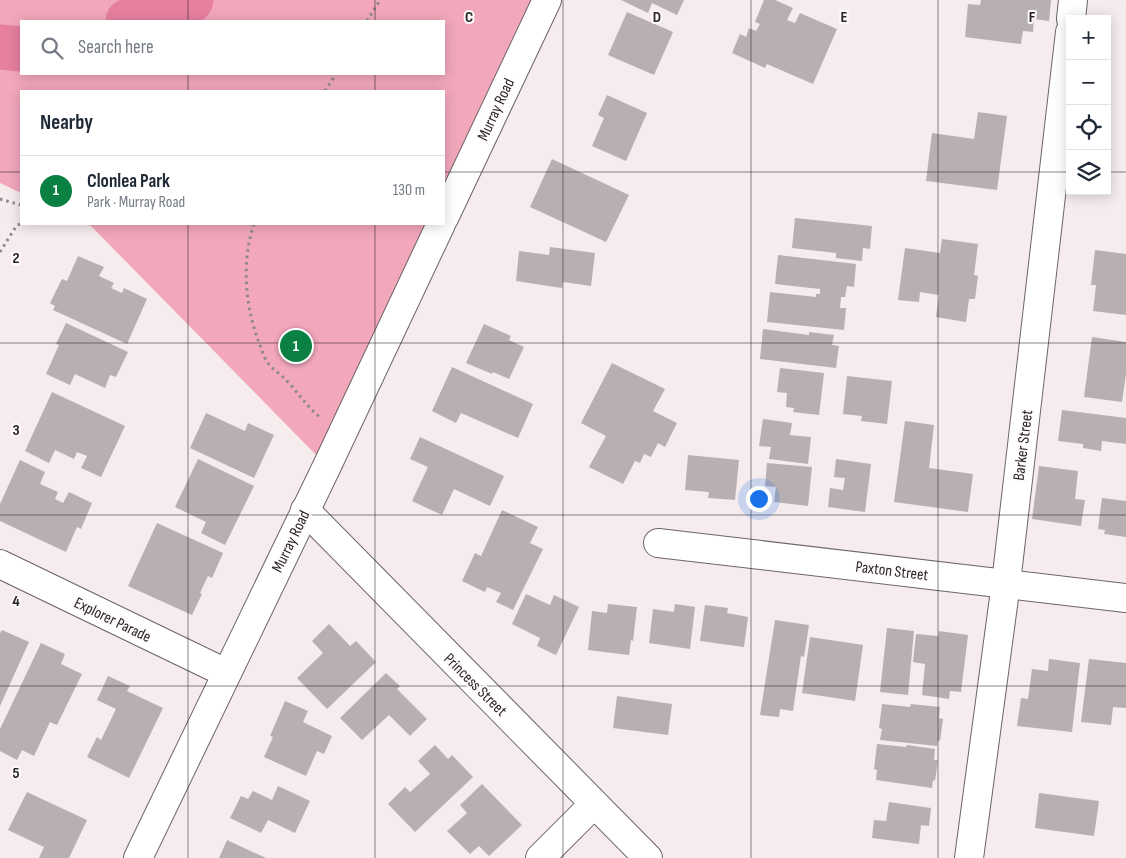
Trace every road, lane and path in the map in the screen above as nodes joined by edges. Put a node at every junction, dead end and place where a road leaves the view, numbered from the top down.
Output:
1 (380, 0) edge
2 (547, 0) edge
3 (1074, 0) edge
4 (1072, 15) edge
5 (368, 20) edge
6 (1067, 60) edge
7 (335, 75) edge
8 (326, 90) edge
9 (0, 199) edge
10 (20, 206) edge
11 (445, 216) edge
12 (20, 224) edge
13 (254, 225) edge
14 (441, 225) edge
15 (0, 252) edge
16 (341, 434) junction
17 (305, 510) junction
18 (658, 543) dead end
19 (0, 564) edge
20 (1006, 583) junction
21 (1126, 598) edge
22 (226, 673) junction
23 (594, 804) junction
24 (138, 858) edge
25 (540, 858) edge
26 (648, 858) edge
27 (969, 858) edge

1 - 5 path
2 - 11 street, Murray Road
3 - 4 street
6 - 20 street, Barker Street
7 - 8 path
9 - 10 path
12 - 15 path
13 - 16 path
14 - 16 street, Murray Road
16 - 17 street, Murray Road
17 - 22 street, Murray Road
17 - 23 street, Princess Street
18 - 20 street, Paxton Street
19 - 22 street, Explorer Parade
20 - 21 street, Paxton Street
20 - 27 street, Barker Street
22 - 24 street, Murray Road
23 - 25 street
23 - 26 street, Princess Street

